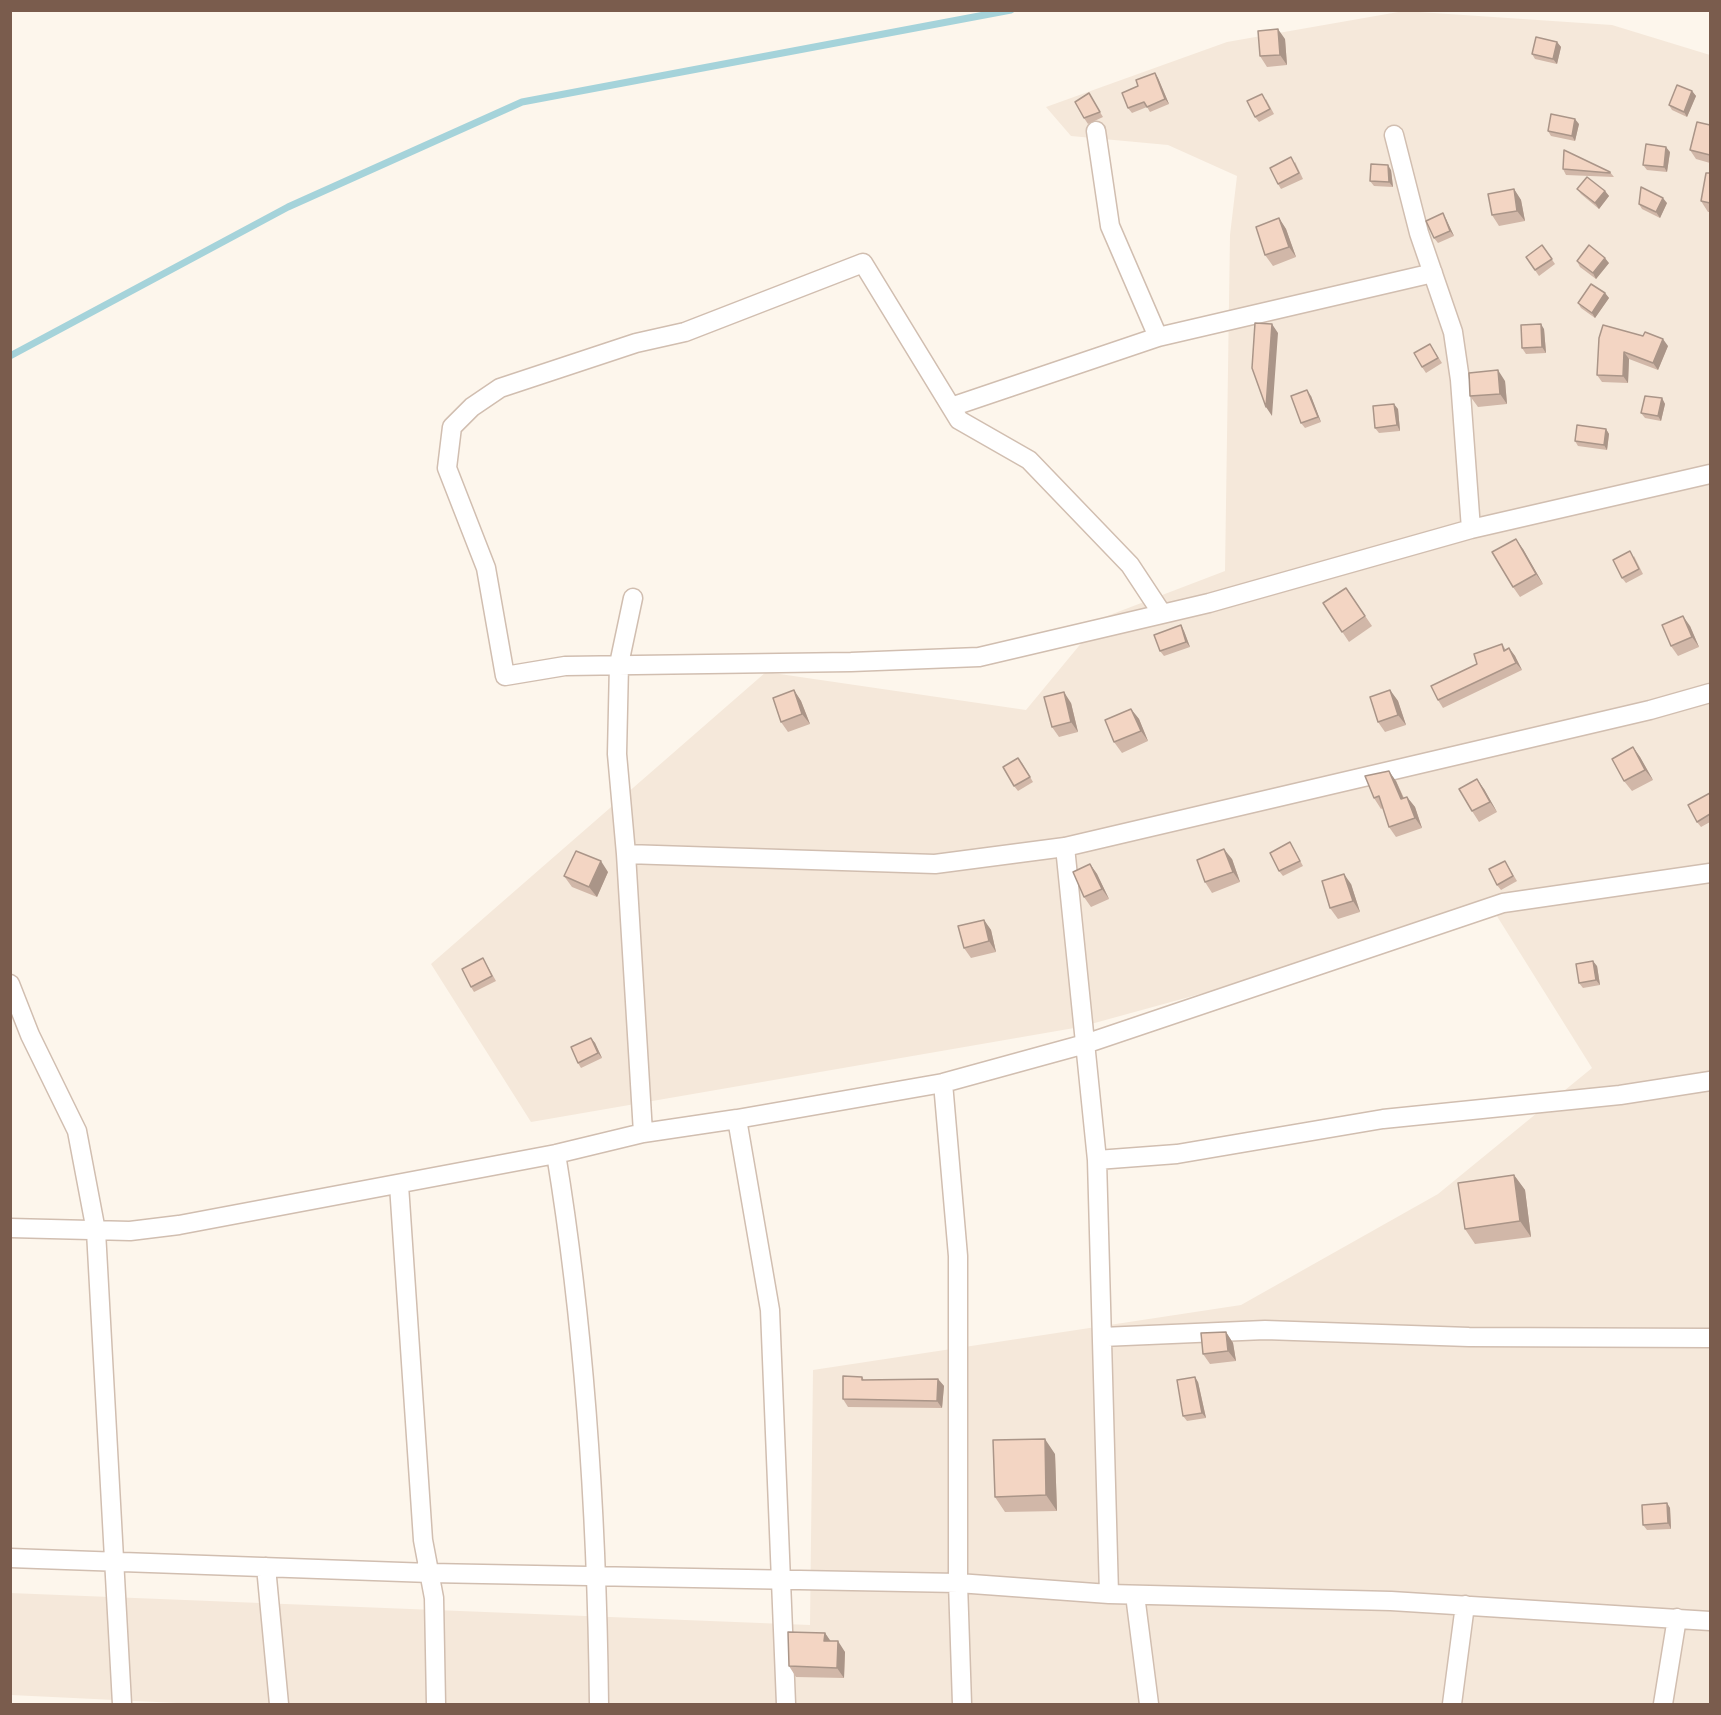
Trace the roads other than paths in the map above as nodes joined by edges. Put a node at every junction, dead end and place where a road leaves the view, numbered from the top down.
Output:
1 (1096, 131) dead end
2 (1394, 135) dead end
3 (1433, 273) junction
4 (1158, 337) junction
5 (951, 407) junction
6 (1710, 474) edge
7 (1472, 529) junction
8 (633, 598) dead end
9 (1161, 612) junction
10 (619, 664) junction
11 (1710, 693) edge
12 (1065, 847) junction
13 (626, 854) junction
14 (1710, 873) edge
15 (10, 984) edge
16 (1085, 1044) junction
17 (1710, 1081) edge
18 (943, 1083) junction
19 (737, 1119) junction
20 (643, 1133) junction
21 (556, 1154) junction
22 (1097, 1160) junction
23 (399, 1185) junction
24 (10, 1228) edge
25 (96, 1231) junction
26 (1102, 1337) junction
27 (1710, 1338) edge
28 (10, 1558) edge
29 (116, 1562) junction
30 (266, 1567) junction
31 (430, 1573) junction
32 (598, 1576) junction
33 (783, 1580) junction
34 (958, 1583) junction
35 (1109, 1594) junction
36 (1135, 1595) junction
37 (1465, 1605) junction
38 (1677, 1618) junction
39 (1710, 1621) edge
40 (122, 1704) edge
41 (279, 1704) edge
42 (436, 1704) edge
43 (599, 1704) edge
44 (786, 1704) edge
45 (962, 1704) edge
46 (1149, 1704) edge
47 (1452, 1704) edge
48 (1663, 1704) edge

1 - 4 street
2 - 3 street
3 - 4 street
3 - 7 street
4 - 5 street
5 - 9 street
5 - 10 street
6 - 7 street
7 - 9 street
8 - 10 street
9 - 10 street
10 - 13 street
11 - 12 street
12 - 13 street
12 - 16 street
13 - 20 street
14 - 16 street
15 - 25 street
16 - 18 street
16 - 22 street
17 - 22 street
18 - 19 street
18 - 34 street
19 - 20 street
19 - 33 street
20 - 21 street
21 - 23 street
21 - 32 street
22 - 26 street
23 - 25 street
23 - 31 street
24 - 25 street
25 - 29 street
26 - 27 street
26 - 35 street
28 - 29 street
29 - 30 street
29 - 40 street
30 - 31 street
30 - 41 street
31 - 32 street
31 - 42 street
32 - 33 street
32 - 43 street
33 - 34 street
33 - 44 street
34 - 35 street
34 - 45 street
35 - 36 street
36 - 37 street
36 - 46 street
37 - 38 street
37 - 47 street
38 - 39 street
38 - 48 street

